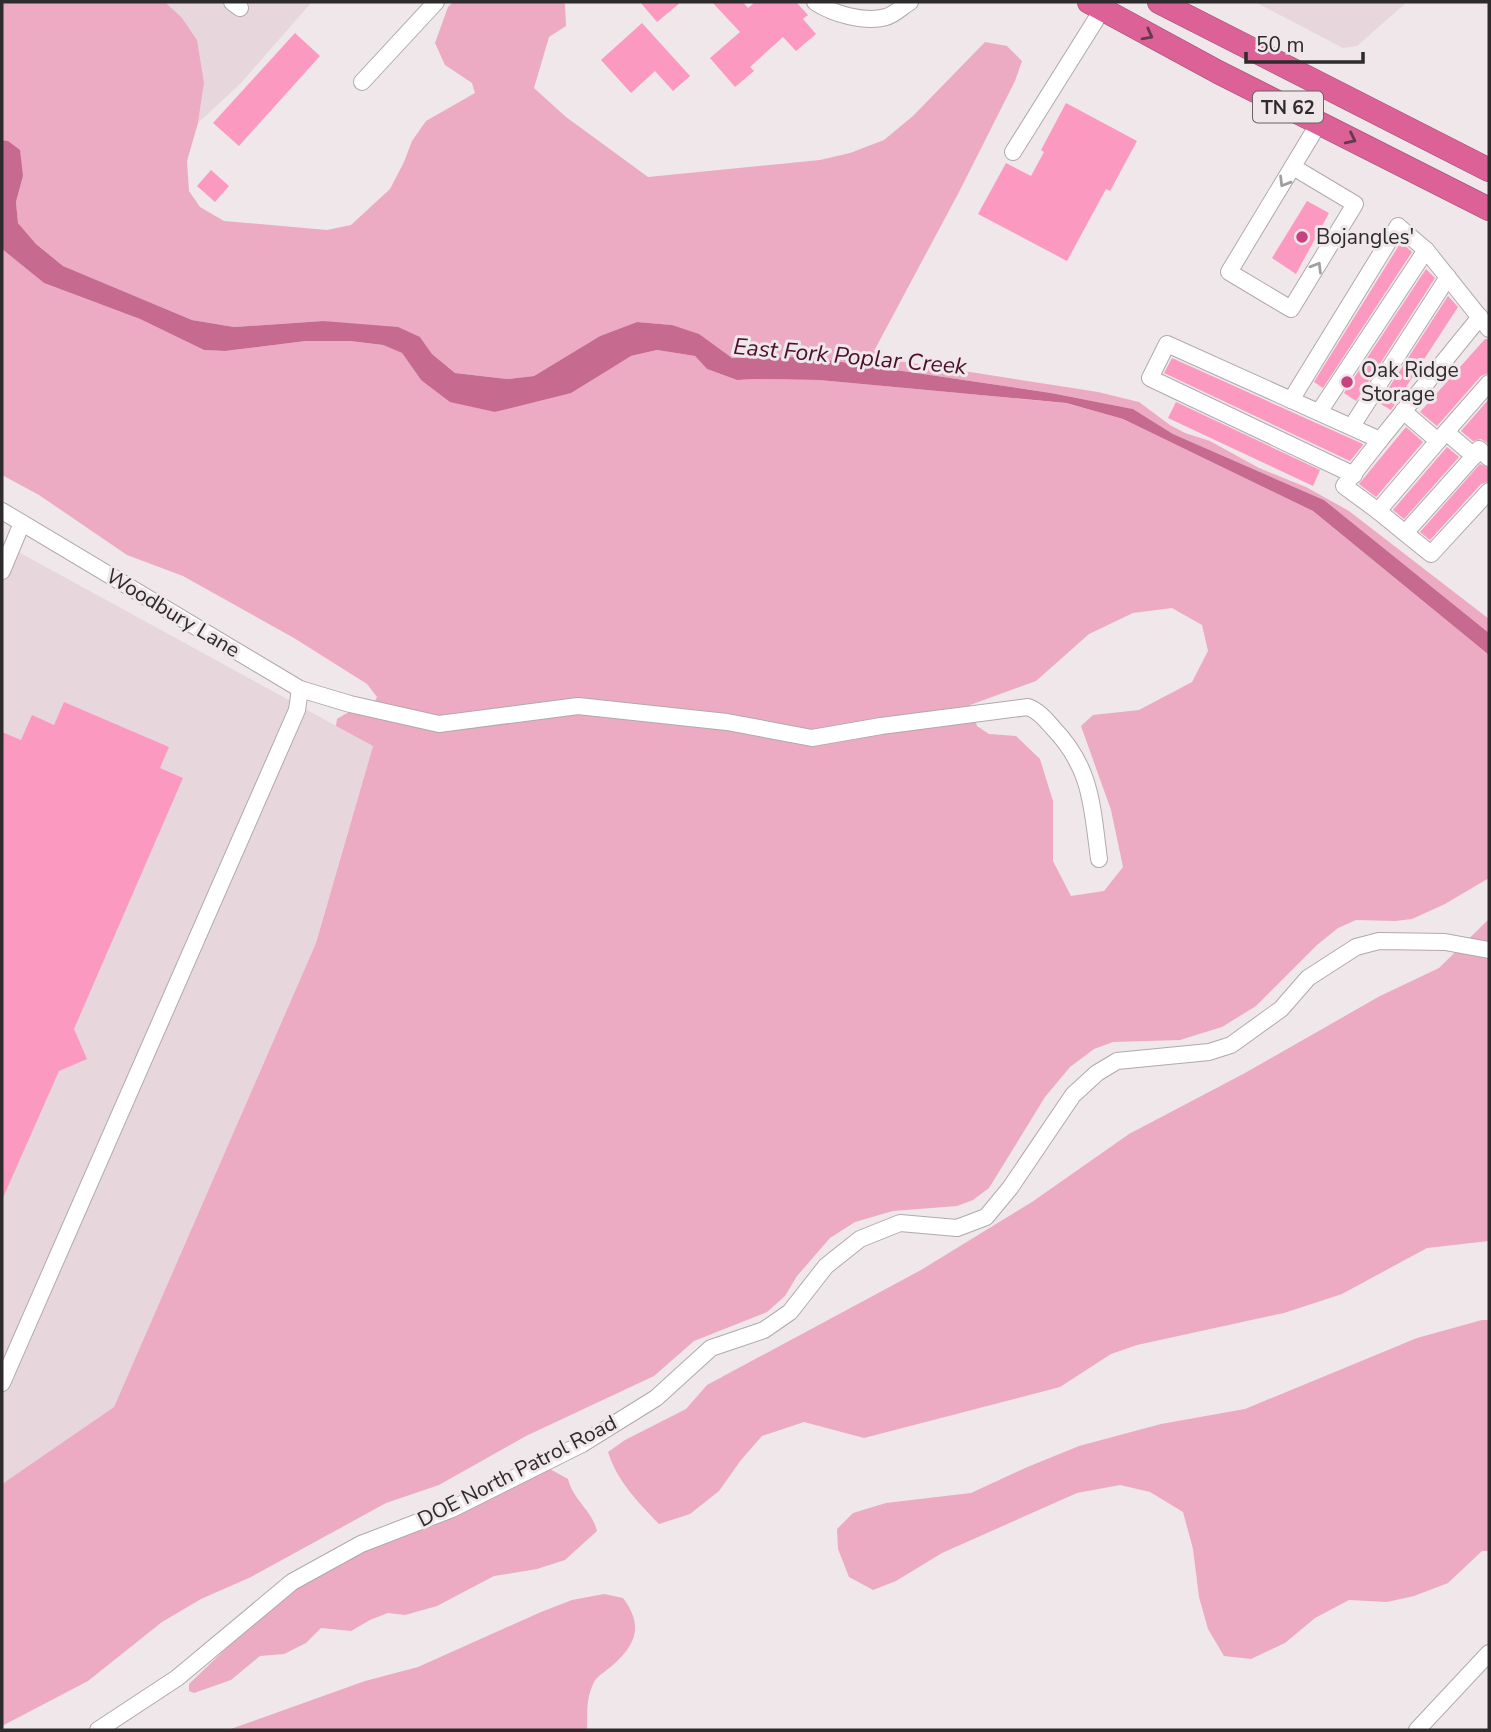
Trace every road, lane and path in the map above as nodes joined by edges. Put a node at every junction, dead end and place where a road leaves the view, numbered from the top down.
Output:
1 (436, 2) edge
2 (815, 2) edge
3 (909, 2) edge
4 (1159, 2) edge
5 (1099, 4) edge
6 (362, 82) dead end
7 (1319, 123) junction
8 (1013, 152) dead end
9 (1293, 167) junction
10 (1489, 170) edge
11 (1489, 208) edge
12 (1426, 250) junction
13 (1448, 277) junction
14 (1484, 323) edge
15 (1489, 383) edge
16 (1291, 400) junction
17 (1402, 411) junction
18 (1319, 412) junction
19 (1352, 426) junction
20 (1442, 436) junction
21 (1380, 440) junction
22 (1483, 450) edge
23 (1354, 475) junction
24 (1489, 491) edge
25 (2, 511) edge
26 (1378, 511) junction
27 (22, 523) junction
28 (1405, 533) junction
29 (2, 571) edge
30 (300, 689) junction
31 (1099, 859) dead end
32 (1489, 950) edge
33 (2, 1383) edge
34 (1489, 1653) edge
35 (98, 1730) edge
36 (1417, 1730) edge

1 - 6 street
2 - 3 street
4 - 10 highway
5 -> 7 highway, TN 62
5 - 8 street
7 - 9 street
7 -> 11 highway, TN 62
9 -> 9 street
12 - 13 street
12 - 16 street
12 - 18 street
13 - 14 street
13 - 19 street
14 - 17 street
15 - 20 street
16 - 18 street
16 - 23 street
17 - 20 street
17 - 21 street
18 - 19 street
19 - 21 street
20 - 22 street
20 - 26 street
21 - 23 street
22 - 28 street
23 - 26 street
24 - 28 street
25 - 27 street, Woodbury Lane
26 - 28 street
27 - 29 street
27 - 30 street, Woodbury Lane
30 - 31 street, Woodbury Lane
30 - 33 street
32 - 35 street, DOE North Patrol Road
34 - 36 street

